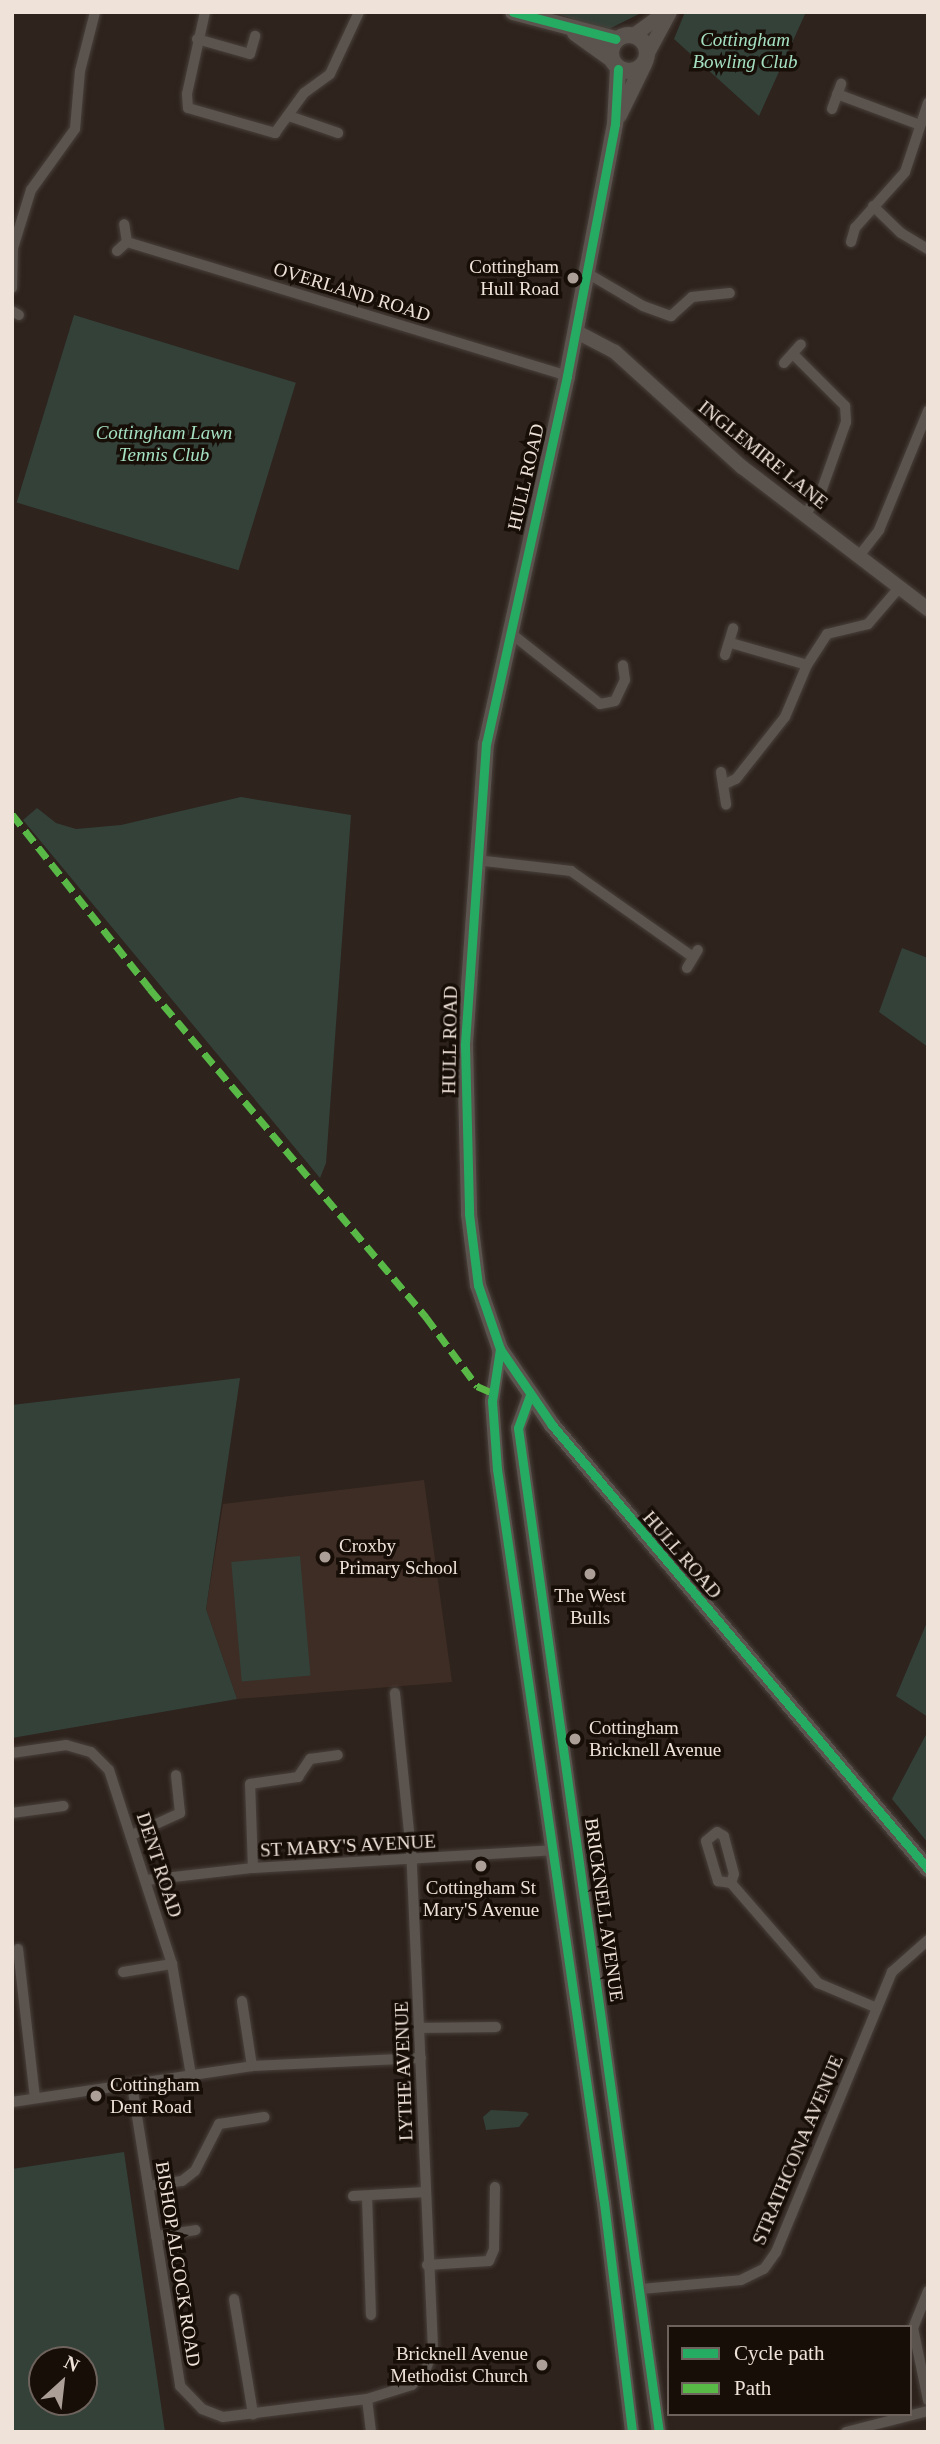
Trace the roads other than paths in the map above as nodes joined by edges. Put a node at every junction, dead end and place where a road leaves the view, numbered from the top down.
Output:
1 (95, 12) edge
2 (205, 12) edge
3 (359, 12) edge
4 (513, 12) edge
5 (667, 12) edge
6 (568, 28) junction
7 (634, 35) junction
8 (255, 36) dead end
9 (197, 38) junction
10 (615, 39) junction
11 (646, 58) junction
12 (614, 63) junction
13 (928, 103) edge
14 (832, 109) dead end
15 (289, 116) junction
16 (615, 124) junction
17 (920, 125) junction
18 (332, 145) dead end
19 (873, 206) junction
20 (124, 224) dead end
21 (127, 242) junction
22 (851, 242) dead end
23 (928, 249) edge
24 (117, 250) dead end
25 (12, 263) edge
26 (587, 273) junction
27 (12, 288) edge
28 (735, 292) dead end
29 (575, 331) junction
30 (801, 344) dead end
31 (793, 354) junction
32 (784, 363) dead end
33 (567, 376) junction
34 (928, 411) edge
35 (805, 515) junction
36 (859, 556) junction
37 (899, 588) junction
38 (928, 609) edge
39 (733, 628) dead end
40 (508, 631) junction
41 (731, 643) junction
42 (725, 655) dead end
43 (622, 665) dead end
44 (807, 665) junction
45 (721, 772) dead end
46 (723, 785) junction
47 (726, 805) dead end
48 (477, 860) junction
49 (687, 968) dead end
50 (500, 1349) junction
51 (530, 1395) junction
52 (382, 1703) dead end
53 (12, 1753) edge
54 (338, 1755) dead end
55 (176, 1775) dead end
56 (64, 1806) dead end
57 (12, 1813) edge
58 (132, 1835) junction
59 (552, 1850) junction
60 (412, 1861) junction
61 (253, 1868) junction
62 (928, 1869) edge
63 (147, 1880) junction
64 (731, 1883) dead end
65 (928, 1940) edge
66 (18, 1949) dead end
67 (172, 1964) junction
68 (124, 1972) dead end
69 (242, 2001) dead end
70 (877, 2008) junction
71 (496, 2027) dead end
72 (419, 2028) junction
73 (421, 2058) junction
74 (252, 2066) junction
75 (191, 2075) junction
76 (132, 2085) junction
77 (35, 2098) junction
78 (12, 2102) edge
79 (264, 2117) dead end
80 (149, 2186) junction
81 (495, 2187) dead end
82 (426, 2192) junction
83 (353, 2196) dead end
84 (366, 2196) junction
85 (196, 2230) dead end
86 (156, 2236) junction
87 (427, 2265) junction
88 (641, 2290) junction
89 (928, 2291) edge
90 (234, 2300) dead end
91 (371, 2315) dead end
92 (367, 2399) junction
93 (928, 2400) edge
94 (253, 2414) junction
95 (908, 2416) edge
96 (371, 2432) edge
97 (632, 2432) edge
98 (659, 2432) edge
99 (846, 2432) edge

1 - 25 street
2 - 9 street
3 - 15 street
4 - 6 main road
5 - 7 street
5 - 11 street
6 - 10 main road
6 - 12 main road
7 - 10 main road
7 - 11 main road
8 - 9 street
9 - 15 street
10 - 12 main road
11 - 12 main road
11 - 16 main road, HULL ROAD
12 - 16 main road, HULL ROAD
13 - 17 street
14 - 17 street
15 - 18 street
16 - 26 main road, HULL ROAD
17 - 19 street
19 - 22 street
19 - 23 street
20 - 21 street
21 - 24 street
21 - 33 street, OVERLAND ROAD
25 - 27 street
26 - 28 street
26 - 29 main road, HULL ROAD
29 - 33 main road, HULL ROAD
29 - 35 street, INGLEMIRE LANE
30 - 31 street
31 - 32 street
31 - 35 street
33 - 40 main road, HULL ROAD
34 - 36 street
35 - 36 street, INGLEMIRE LANE
36 - 37 street, INGLEMIRE LANE
37 - 38 street, INGLEMIRE LANE
37 - 44 street
39 - 41 street
40 - 43 street
40 - 48 main road, HULL ROAD
41 - 42 street
41 - 44 street
44 - 46 street
45 - 46 street
46 - 47 street
48 - 49 street
48 - 50 main road, HULL ROAD
50 - 51 main road, HULL ROAD
50 - 59 street
51 - 62 main road, HULL ROAD
51 - 88 street, BRICKNELL AVENUE
52 - 60 street, LYTHE AVENUE
53 - 58 street, DENT ROAD
54 - 61 street
55 - 58 street
56 - 57 street
58 - 63 street, DENT ROAD
59 - 60 street, ST MARY'S AVENUE
59 - 97 street
60 - 61 street, ST MARY'S AVENUE
60 - 72 street, LYTHE AVENUE
61 - 63 street, ST MARY'S AVENUE
63 - 67 street, DENT ROAD
64 - 70 street
65 - 70 street, STRATHCONA AVENUE
66 - 77 street
67 - 68 street
67 - 75 street, DENT ROAD
69 - 74 street
70 - 88 street, STRATHCONA AVENUE
71 - 72 street
72 - 73 street, LYTHE AVENUE
73 - 74 street
73 - 82 street, LYTHE AVENUE
74 - 75 street
75 - 76 street
76 - 77 street
76 - 80 street, BISHOP ALCOCK ROAD
77 - 78 street
79 - 80 street
80 - 86 street, BISHOP ALCOCK ROAD
81 - 87 street
82 - 84 street
82 - 87 street, LYTHE AVENUE
83 - 84 street
84 - 91 street
85 - 86 street
86 - 94 street, BISHOP ALCOCK ROAD
87 - 92 street, LYTHE AVENUE
88 - 98 street, BRICKNELL AVENUE
89 - 93 street
90 - 94 street
92 - 94 street, BISHOP ALCOCK ROAD
92 - 96 street
95 - 99 street

